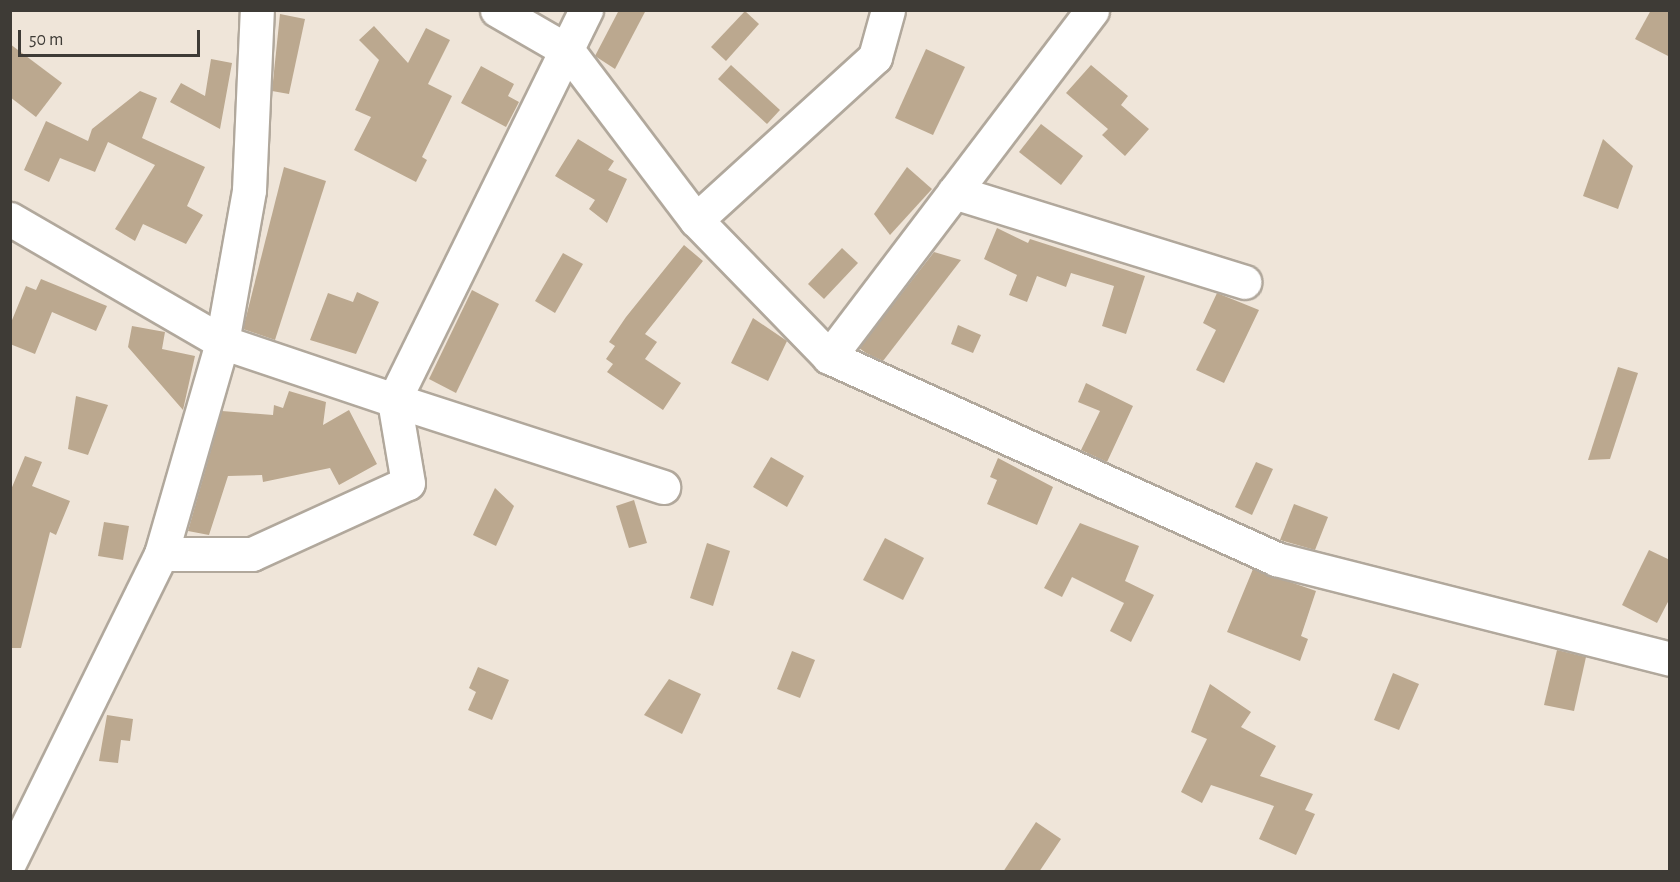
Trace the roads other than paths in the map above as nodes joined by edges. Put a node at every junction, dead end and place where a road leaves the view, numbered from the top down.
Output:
1 (257, 10) edge
2 (497, 10) edge
3 (586, 10) edge
4 (888, 10) edge
5 (1092, 10) edge
6 (568, 51) junction
7 (954, 192) junction
8 (10, 219) edge
9 (696, 220) junction
10 (1244, 282) dead end
11 (222, 342) junction
12 (828, 357) junction
13 (394, 400) junction
14 (663, 487) dead end
15 (161, 554) junction
16 (1670, 659) edge
17 (10, 861) edge

1 - 11 street
2 - 6 street
3 - 6 street
4 - 9 street
5 - 7 street
6 - 9 street
6 - 13 street
7 - 10 street
7 - 12 street
8 - 11 street
9 - 12 street
11 - 13 street
11 - 15 street
12 - 16 street
13 - 14 street
13 - 15 street
15 - 17 street

